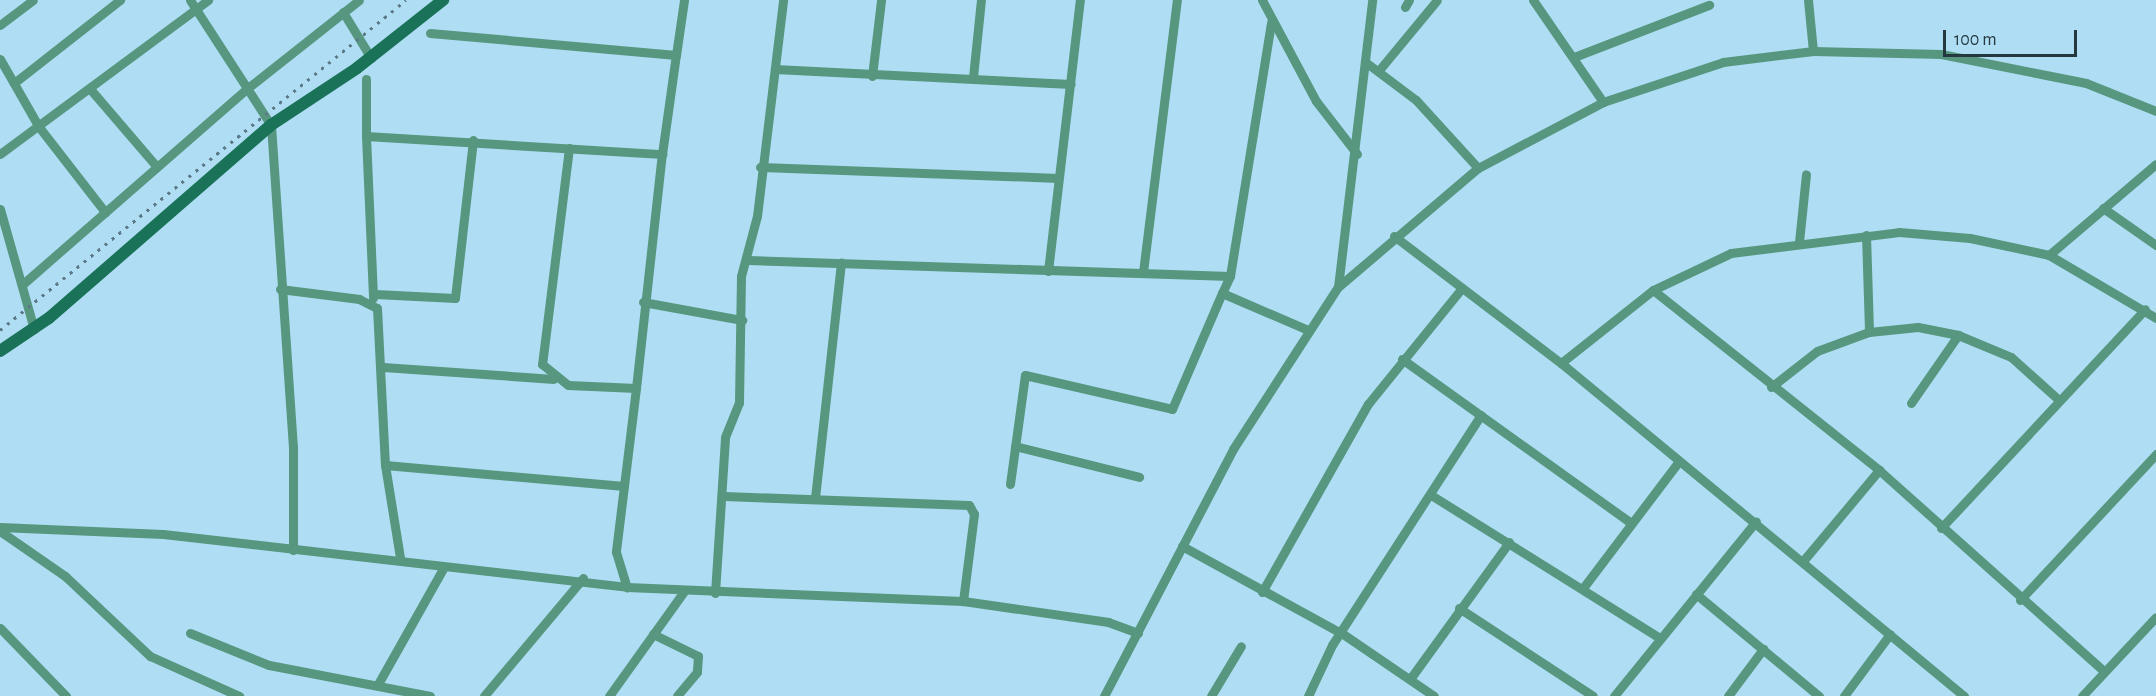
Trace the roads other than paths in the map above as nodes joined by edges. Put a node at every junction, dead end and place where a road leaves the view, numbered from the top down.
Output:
1 (120, 0) edge
2 (190, 0) edge
3 (208, 0) edge
4 (359, 0) edge
5 (443, 0) edge
6 (684, 0) edge
7 (783, 0) edge
8 (881, 0) edge
9 (981, 0) edge
10 (1080, 0) edge
11 (1177, 0) edge
12 (1262, 0) edge
13 (1372, 0) edge
14 (1437, 0) edge
15 (1533, 0) edge
16 (1808, 0) edge
17 (29, 1) edge
18 (1709, 5) dead end
19 (196, 9) junction
20 (343, 12) junction
21 (1271, 22) junction
22 (0, 25) edge
23 (430, 33) dead end
24 (1814, 51) junction
25 (676, 55) junction
26 (1574, 57) junction
27 (371, 58) junction
28 (0, 59) edge
29 (1368, 64) junction
30 (775, 69) junction
31 (1380, 69) junction
32 (872, 75) junction
33 (973, 77) junction
34 (366, 80) dead end
35 (14, 83) junction
36 (1071, 84) junction
37 (249, 87) junction
38 (91, 90) junction
39 (1603, 102) junction
40 (2156, 111) edge
41 (271, 125) junction
42 (39, 127) junction
43 (366, 136) junction
44 (473, 140) junction
45 (569, 148) junction
46 (0, 154) edge
47 (663, 154) junction
48 (1357, 154) junction
49 (2156, 164) edge
50 (157, 167) junction
51 (760, 167) junction
52 (1478, 168) junction
53 (1806, 174) dead end
54 (1058, 178) junction
55 (2103, 208) junction
56 (0, 209) edge
57 (105, 212) junction
58 (1866, 235) junction
59 (1394, 236) junction
60 (1799, 242) junction
61 (2156, 245) edge
62 (2049, 255) junction
63 (748, 260) junction
64 (841, 262) junction
65 (1048, 271) junction
66 (1143, 272) junction
67 (1230, 276) junction
68 (24, 283) junction
69 (1338, 287) junction
70 (280, 289) junction
71 (1461, 289) junction
72 (1653, 290) junction
73 (1222, 293) junction
74 (373, 298) junction
75 (643, 302) junction
76 (2145, 309) junction
77 (2156, 318) edge
78 (742, 320) junction
79 (34, 329) junction
80 (1308, 330) junction
81 (1869, 332) junction
82 (1958, 335) junction
83 (0, 351) edge
84 (1402, 359) junction
85 (1562, 363) junction
86 (383, 367) junction
87 (554, 379) junction
88 (1771, 387) junction
89 (636, 388) junction
90 (2059, 400) junction
91 (1911, 403) dead end
92 (1481, 415) junction
93 (1015, 446) junction
94 (2156, 454) edge
95 (1679, 461) junction
96 (385, 465) junction
97 (1879, 470) junction
98 (1139, 477) dead end
99 (1010, 484) dead end
100 (624, 486) junction
101 (1431, 495) junction
102 (724, 496) junction
103 (815, 498) junction
104 (1756, 521) junction
105 (1630, 522) junction
106 (1941, 528) junction
107 (0, 529) edge
108 (1509, 542) junction
109 (1182, 546) junction
110 (293, 550) junction
111 (400, 558) junction
112 (1803, 561) junction
113 (444, 567) junction
114 (583, 578) junction
115 (627, 587) junction
116 (1583, 588) junction
117 (685, 590) junction
118 (715, 592) junction
119 (1262, 592) junction
120 (1696, 594) junction
121 (2020, 600) junction
122 (963, 601) junction
123 (1459, 608) junction
124 (2156, 617) edge
125 (0, 628) edge
126 (190, 633) dead end
127 (1138, 633) junction
128 (653, 634) junction
129 (1343, 634) junction
130 (1890, 634) junction
131 (1660, 638) junction
132 (1241, 646) dead end
133 (1763, 649) junction
134 (2104, 671) junction
135 (1410, 679) junction
136 (378, 684) junction
137 (1960, 695) edge
138 (66, 696) edge
139 (239, 696) edge
140 (430, 696) edge
141 (484, 696) edge
142 (609, 696) edge
143 (677, 696) edge
144 (1104, 696) edge
145 (1210, 696) edge
146 (1308, 696) edge
147 (1434, 696) edge
148 (1593, 696) edge
149 (1614, 696) edge
150 (1728, 696) edge
151 (1819, 696) edge
152 (1844, 696) edge
153 (2082, 696) edge

1 - 35 street
2 - 19 street
3 - 19 street
4 - 20 street
5 - 27 main road
6 - 25 street
7 - 30 street
8 - 32 street
9 - 33 street
10 - 36 street
11 - 66 street
12 - 21 street
13 - 29 street
14 - 31 street
15 - 26 street
16 - 24 street
17 - 22 street
18 - 26 street
19 - 37 street
19 - 38 street
20 - 27 street
20 - 37 street
21 - 48 street
21 - 67 street
23 - 25 street
24 - 39 street
24 - 40 street
25 - 47 street
26 - 39 street
27 - 41 main road
28 - 35 street
29 - 31 street
29 - 48 street
30 - 32 street
30 - 51 street
31 - 52 street
32 - 33 street
33 - 36 street
34 - 43 street
35 - 42 street
36 - 54 street
37 - 41 street
37 - 50 street
38 - 42 street
38 - 50 street
39 - 52 street
41 - 70 street
41 - 79 main road
42 - 46 street
42 - 57 street
43 - 44 street
43 - 74 street
44 - 45 street
44 - 74 street
45 - 47 street
45 - 87 street
47 - 75 street
48 - 69 street
49 - 55 street
50 - 57 street
51 - 54 street
51 - 63 street
52 - 59 street
53 - 60 street
54 - 65 street
55 - 61 street
55 - 62 street
56 - 68 street
57 - 68 street
58 - 60 street
58 - 62 street
58 - 81 street
59 - 69 street
59 - 71 street
60 - 72 street
62 - 76 street
63 - 64 street
63 - 78 street
64 - 65 street
64 - 103 street
65 - 66 street
66 - 67 street
67 - 73 street
68 - 79 street
69 - 80 street
70 - 74 street
70 - 110 street
71 - 84 street
71 - 85 street
72 - 85 street
72 - 88 street
73 - 80 street
73 - 93 street
74 - 86 street
75 - 78 street
75 - 89 street
76 - 77 street
76 - 90 street
78 - 102 street
79 - 83 main road
80 - 109 street
81 - 82 street
81 - 88 street
82 - 90 street
82 - 91 street
84 - 92 street
84 - 119 street
85 - 95 street
86 - 87 street
86 - 96 street
87 - 89 street
88 - 97 street
89 - 100 street
90 - 106 street
92 - 101 street
92 - 105 street
93 - 98 street
93 - 99 street
94 - 121 street
95 - 104 street
95 - 105 street
96 - 100 street
96 - 111 street
97 - 106 street
97 - 112 street
100 - 115 street
101 - 108 street
101 - 129 street
102 - 103 street
102 - 118 street
103 - 122 street
104 - 112 street
104 - 120 street
105 - 116 street
106 - 121 street
107 - 110 street
107 - 139 street
108 - 116 street
108 - 123 street
109 - 119 street
109 - 127 street
110 - 111 street
111 - 113 street
112 - 130 street
113 - 114 street
113 - 136 street
114 - 115 street
114 - 141 street
115 - 117 street
116 - 131 street
117 - 118 street
117 - 128 street
118 - 122 street
119 - 129 street
120 - 131 street
120 - 133 street
121 - 134 street
122 - 127 street
123 - 135 street
123 - 148 street
124 - 134 street
125 - 138 street
126 - 136 street
127 - 144 street
128 - 142 street
128 - 143 street
129 - 135 street
129 - 146 street
130 - 137 street
130 - 152 street
131 - 149 street
132 - 145 street
133 - 150 street
133 - 151 street
134 - 153 street
135 - 147 street
136 - 140 street

